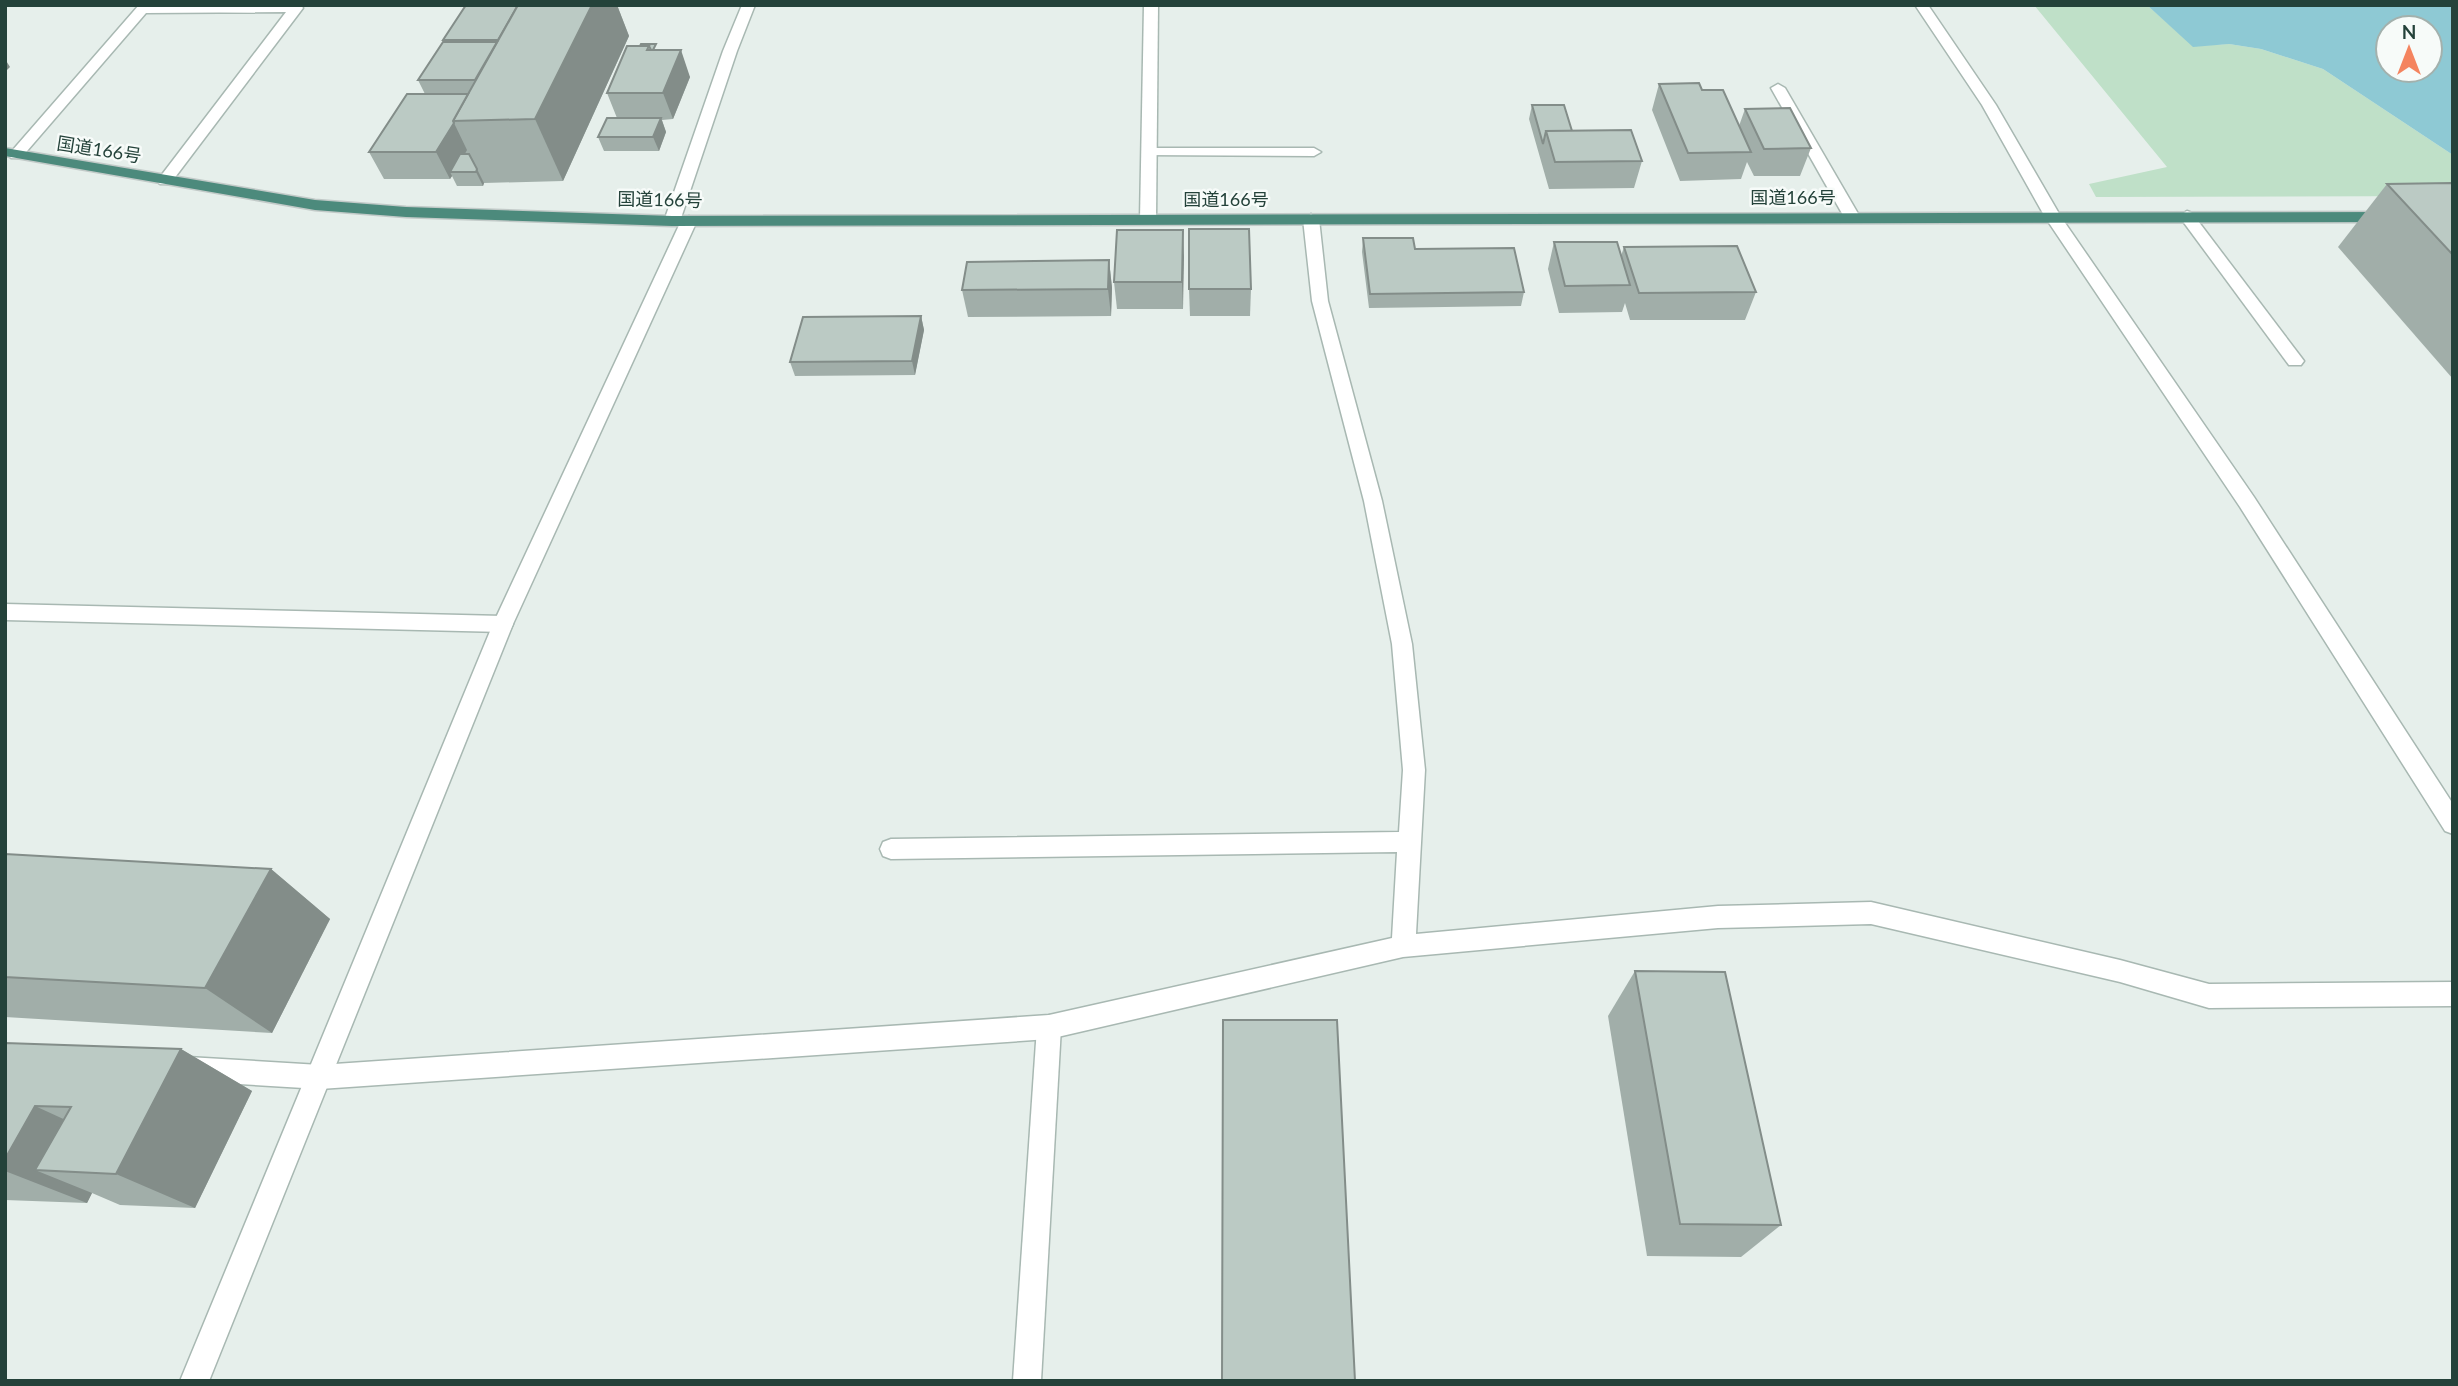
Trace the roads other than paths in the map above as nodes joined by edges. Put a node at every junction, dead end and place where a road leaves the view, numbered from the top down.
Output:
1 (749, 5) edge
2 (1151, 5) edge
3 (1921, 5) edge
4 (145, 7) edge
5 (1778, 88) dead end
6 (1149, 152) junction
7 (1314, 152) dead end
8 (11, 154) edge
9 (165, 181) junction
10 (2188, 216) junction
11 (1852, 217) junction
12 (2053, 217) junction
13 (2411, 217) edge
14 (1148, 219) junction
15 (1311, 219) junction
16 (681, 220) junction
17 (2295, 361) dead end
18 (5, 612) edge
19 (503, 624) junction
20 (2453, 824) edge
21 (1409, 842) junction
22 (891, 849) dead end
23 (1403, 946) junction
24 (2453, 994) edge
25 (1049, 1027) junction
26 (169, 1067) edge
27 (320, 1077) junction
28 (194, 1381) edge
29 (1027, 1381) edge

1 - 16 street
2 - 6 street
3 - 12 street
4 - 8 street
4 - 9 street
5 - 11 street
6 - 7 street
6 - 14 street
8 - 9 highway, 国道166号
9 - 16 highway, 国道166号
10 - 12 highway, 国道166号
10 - 13 highway, 国道166号
10 - 17 street
11 - 12 highway, 国道166号
11 - 15 highway, 国道166号
12 - 20 street
14 - 15 highway, 国道166号
14 - 16 highway, 国道166号
15 - 21 street
16 - 19 street
18 - 19 street
19 - 27 street
21 - 22 street
21 - 23 street
23 - 24 street
23 - 25 street
25 - 27 street
25 - 29 street
26 - 27 street
27 - 28 street

